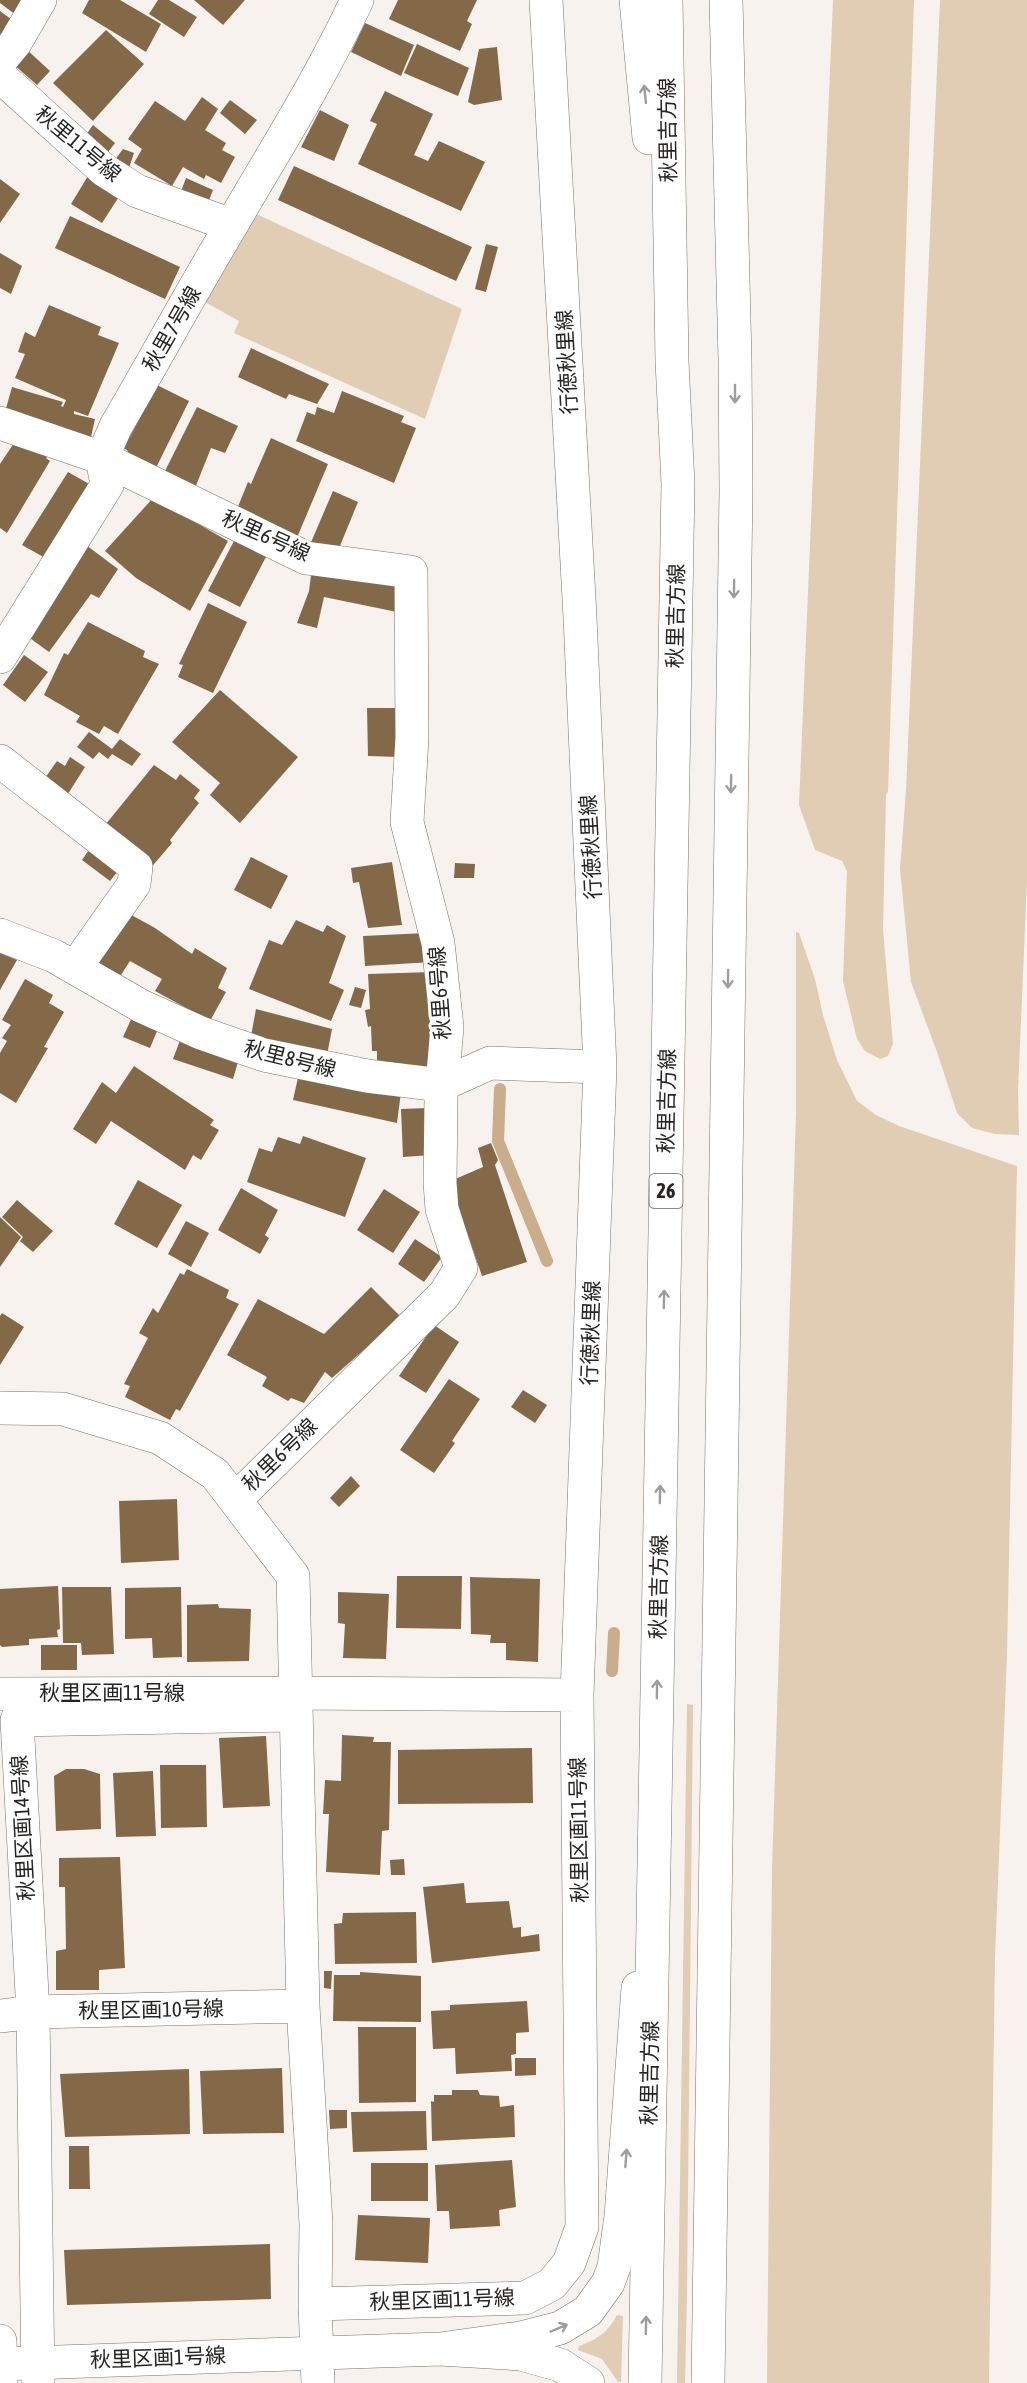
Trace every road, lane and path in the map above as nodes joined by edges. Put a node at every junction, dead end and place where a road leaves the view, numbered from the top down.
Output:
1 (40, 0) edge
2 (357, 0) edge
3 (546, 0) edge
4 (636, 0) edge
5 (666, 0) edge
6 (726, 0) edge
7 (747, 0) edge
8 (0, 61) edge
9 (0, 76) edge
10 (231, 225) junction
11 (735, 360) junction
12 (672, 361) junction
13 (0, 423) edge
14 (102, 458) junction
15 (0, 657) edge
16 (0, 761) edge
17 (0, 935) edge
18 (75, 968) junction
19 (600, 1067) junction
20 (441, 1084) junction
21 (0, 1408) edge
22 (234, 1500) junction
23 (578, 1695) junction
24 (11, 1702) edge
25 (297, 1704) junction
26 (536, 1716) dead end
27 (656, 1734) junction
28 (303, 2006) junction
29 (33, 2012) junction
30 (0, 2016) edge
31 (315, 2304) junction
32 (0, 2341) edge
33 (440, 2349) junction
34 (0, 2364) edge
35 (317, 2368) edge
36 (37, 2373) edge
37 (1, 2383) edge
38 (588, 2383) edge
39 (645, 2383) edge
40 (708, 2383) edge

1 - 8 street
2 - 10 street, 秋里7号線
3 - 19 street, 行徳秋里線
12 -> 4 street
5 - 12 street, 秋里吉方線 / 26
6 - 11 street
7 - 11 street
9 - 10 street, 秋里11号線
10 - 14 street, 秋里7号線
11 -> 40 street
27 -> 12 street, 秋里吉方線 / 26
13 - 14 street, 秋里6号線
14 - 15 street
14 - 20 street, 秋里6号線
16 - 18 street
17 - 18 street, 秋里8号線
18 - 20 street, 秋里8号線
19 - 20 street, 秋里8号線
19 - 23 street, 行徳秋里線
20 - 22 street, 秋里6号線
21 - 22 street, 秋里6号線
22 - 25 street
23 - 25 street, 秋里区画11号線
23 - 31 street, 秋里区画11号線
24 - 25 street, 秋里区画11号線
24 - 29 street, 秋里区画14号線
25 - 26 street
25 - 28 street
33 -> 27 street
39 -> 27 street, 秋里吉方線 / 26
28 - 29 street, 秋里区画10号線
28 - 31 street
29 - 30 street, 秋里区画10号線
29 - 36 street, 秋里区画14号線
31 - 35 street
32 - 34 street
33 - 35 street, 秋里区画1号線
33 - 38 street
34 - 36 street, 秋里区画1号線
34 - 37 street
35 - 36 street, 秋里区画1号線

